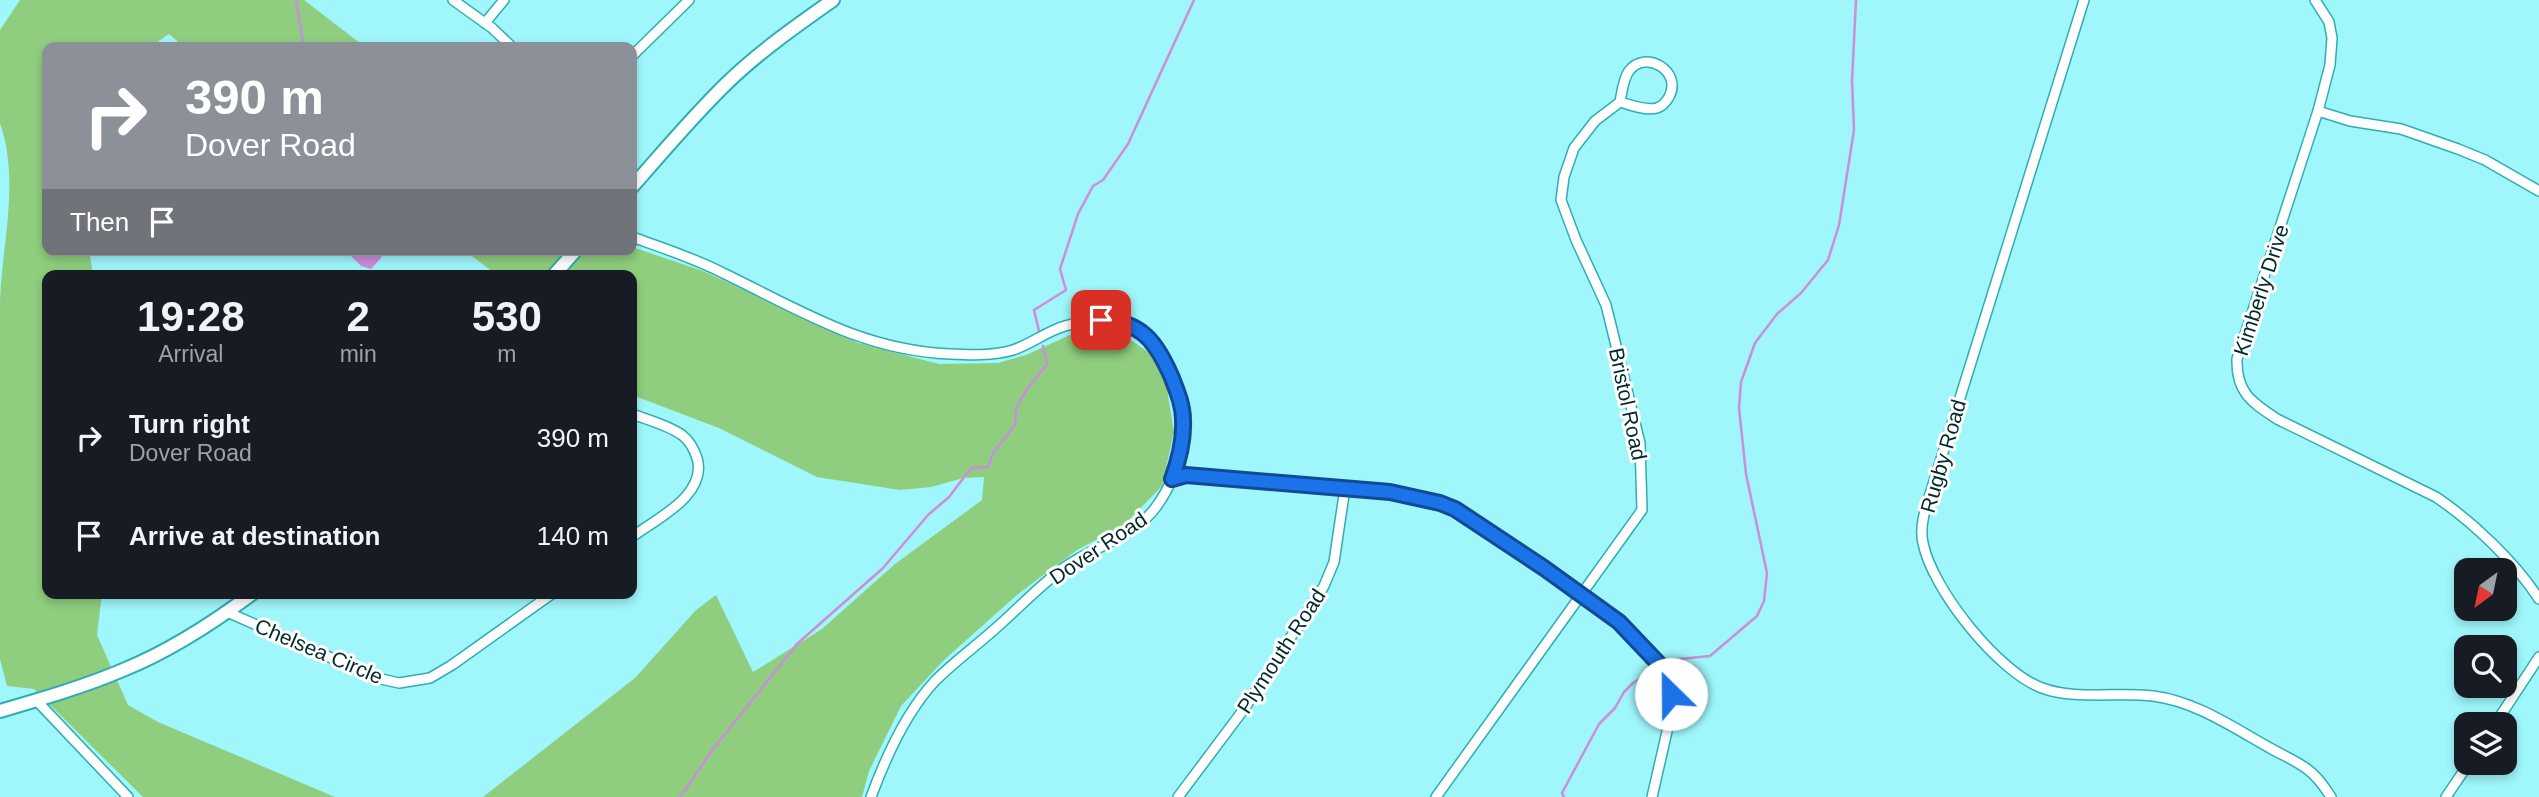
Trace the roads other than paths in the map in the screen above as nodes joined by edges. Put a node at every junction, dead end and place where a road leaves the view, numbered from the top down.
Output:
1 (453, 0) edge
2 (504, 0) edge
3 (689, 0) edge
4 (833, 0) edge
5 (2084, 0) edge
6 (2315, 0) edge
7 (485, 23) junction
8 (507, 42) edge
9 (637, 51) edge
10 (1620, 102) junction
11 (2318, 111) junction
12 (637, 181) edge
13 (2539, 191) edge
14 (637, 239) edge
15 (571, 256) edge
16 (558, 270) edge
17 (637, 416) edge
18 (1172, 479) junction
19 (1345, 488) junction
20 (637, 533) edge
21 (1583, 595) junction
22 (245, 599) edge
23 (545, 599) edge
24 (2539, 600) edge
25 (227, 612) junction
26 (2539, 657) edge
27 (36, 700) junction
28 (0, 711) edge
29 (2503, 712) edge
30 (2461, 775) edge
31 (128, 797) edge
32 (871, 797) edge
33 (1178, 797) edge
34 (1436, 797) edge
35 (1653, 797) edge
36 (2331, 797) edge
37 (2446, 797) edge

1 - 7 street
2 - 7 street
3 - 9 street
4 - 12 main road
5 - 36 street, Rugby Road
6 - 11 street, Kimberly Drive
7 - 8 street
10 - 10 street
10 - 21 street, Bristol Road
11 - 13 street
11 - 24 street, Kimberly Drive
14 - 18 street, Dover Road
15 - 16 main road
17 - 20 street
18 - 19 street
18 - 32 street, Dover Road
19 - 21 street
19 - 33 street, Plymouth Road
21 - 34 street, Bristol Road
21 - 35 street
22 - 25 main road
23 - 25 street, Chelsea Circle
25 - 27 main road
26 - 29 street
27 - 28 main road
27 - 31 street
30 - 37 street

